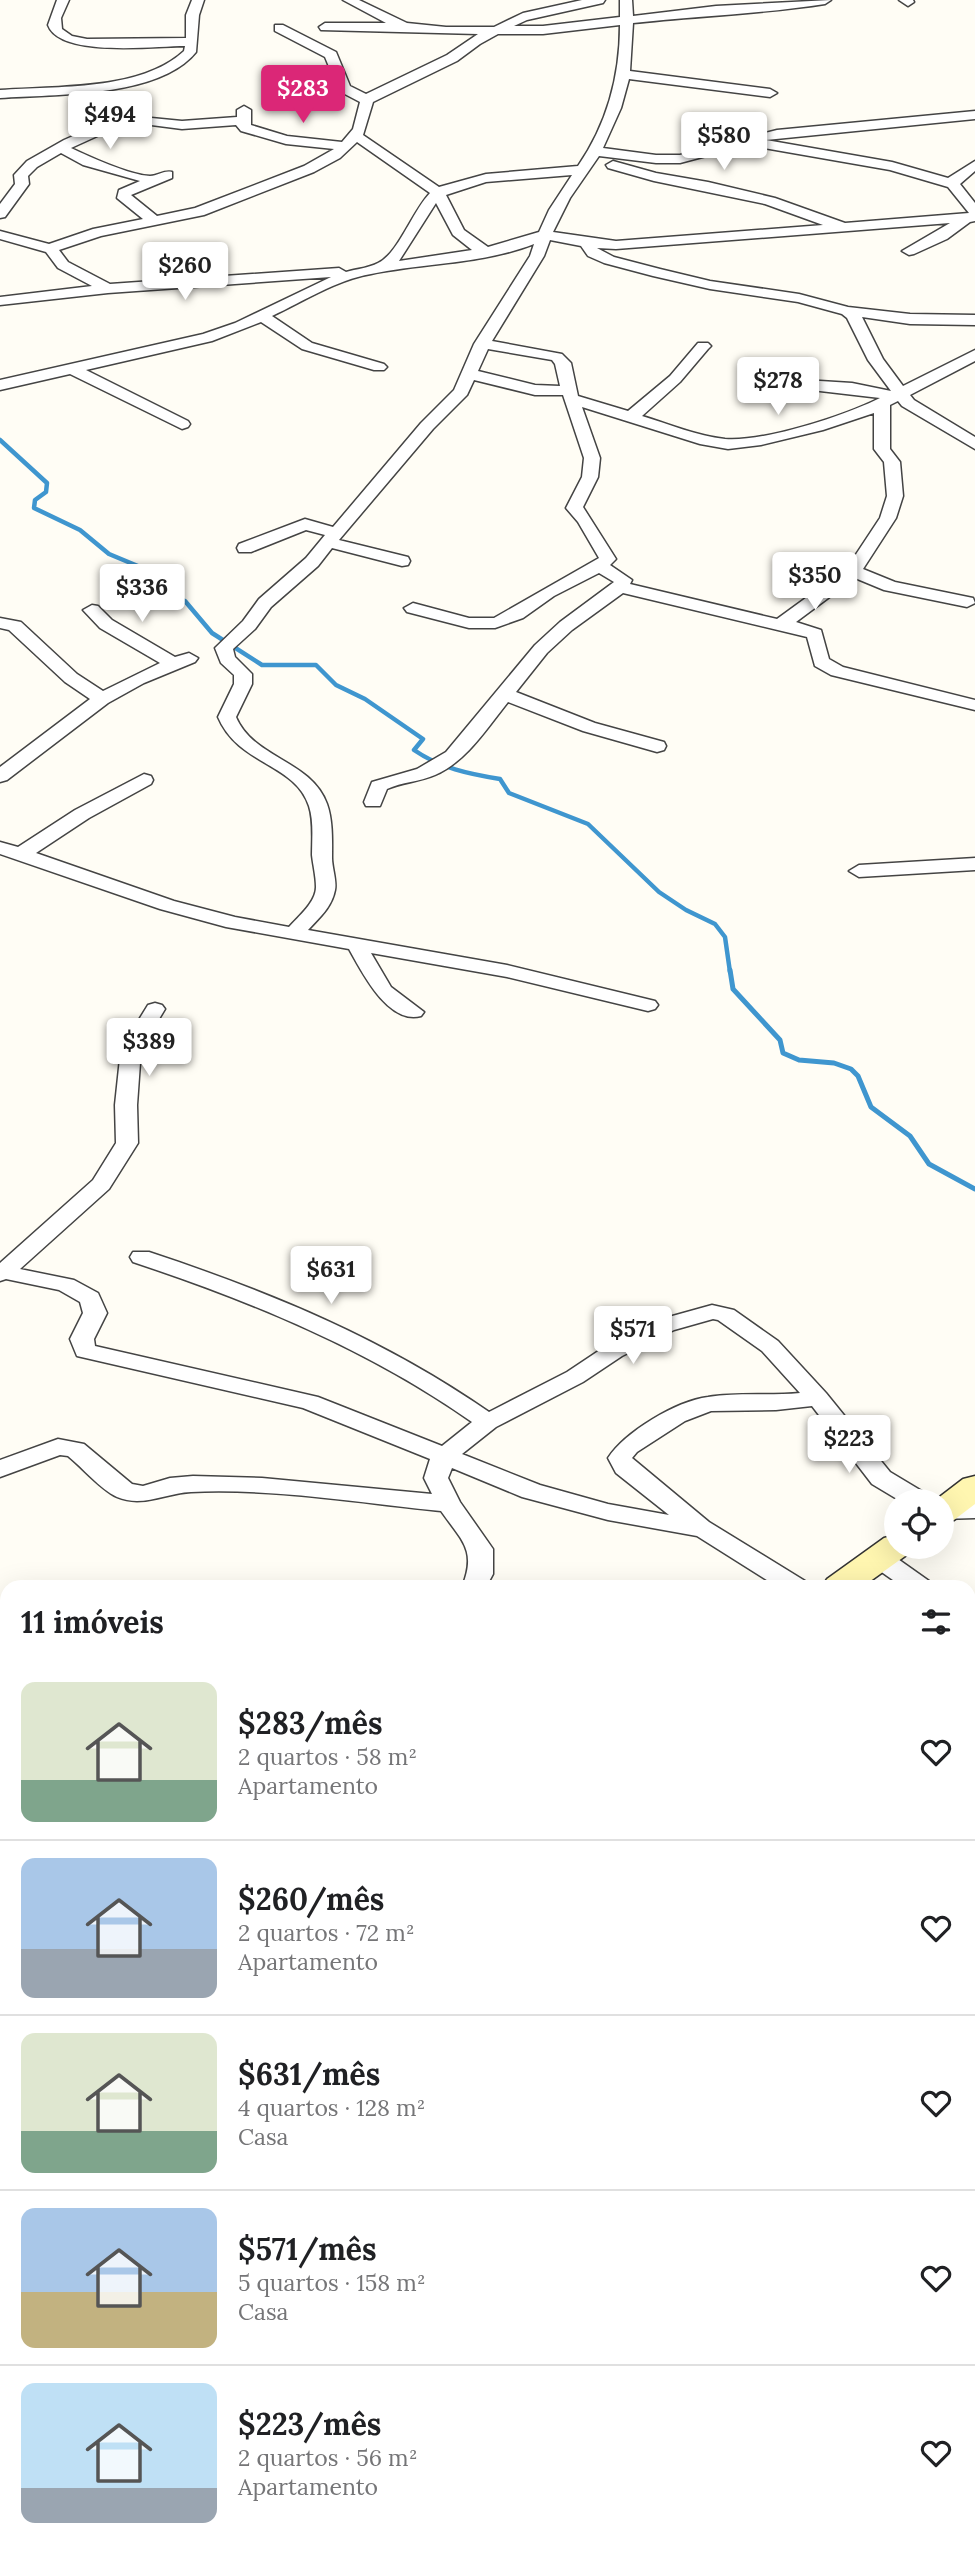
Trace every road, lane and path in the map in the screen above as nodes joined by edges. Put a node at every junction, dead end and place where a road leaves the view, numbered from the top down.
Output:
1 (64, 0) edge
2 (198, 0) edge
3 (349, 0) edge
4 (599, 0) edge
5 (626, 0) edge
6 (825, 0) edge
7 (627, 20) junction
8 (326, 27) dead end
9 (404, 27) junction
10 (279, 28) dead end
11 (493, 31) junction
12 (191, 42) junction
13 (624, 74) junction
14 (770, 93) dead end
15 (0, 94) edge
16 (367, 100) junction
17 (975, 115) edge
18 (351, 141) junction
19 (740, 142) junction
20 (61, 148) junction
21 (588, 160) junction
22 (975, 165) edge
23 (167, 175) dead end
24 (150, 180) junction
25 (953, 184) junction
26 (438, 193) junction
27 (0, 214) edge
28 (972, 215) edge
29 (155, 221) junction
30 (846, 229) junction
31 (0, 235) edge
32 (545, 235) junction
33 (587, 243) junction
34 (51, 249) junction
35 (909, 251) dead end
36 (485, 252) junction
37 (374, 269) junction
38 (108, 289) junction
39 (0, 301) edge
40 (847, 311) junction
41 (262, 316) junction
42 (975, 320) edge
43 (482, 344) junction
44 (703, 346) dead end
45 (975, 355) edge
46 (952, 366) junction
47 (379, 367) dead end
48 (72, 369) junction
49 (975, 373) edge
50 (470, 374) junction
51 (777, 381) dead end
52 (0, 385) edge
53 (571, 395) junction
54 (892, 397) junction
55 (630, 418) junction
56 (182, 424) dead end
57 (975, 444) edge
58 (331, 537) junction
59 (245, 548) dead end
60 (402, 561) dead end
61 (599, 566) junction
62 (853, 571) junction
63 (621, 587) junction
64 (967, 602) dead end
65 (413, 608) dead end
66 (92, 610) dead end
67 (0, 623) edge
68 (780, 625) junction
69 (504, 694) junction
70 (102, 699) junction
71 (975, 705) edge
72 (657, 746) dead end
73 (0, 776) edge
74 (144, 780) dead end
75 (373, 802) dead end
76 (0, 848) edge
77 (21, 854) junction
78 (975, 864) edge
79 (859, 871) dead end
80 (294, 934) junction
81 (357, 946) junction
82 (648, 1005) dead end
83 (155, 1009) dead end
84 (414, 1012) dead end
85 (141, 1257) dead end
86 (2, 1273) edge
87 (818, 1398) junction
88 (488, 1422) junction
89 (443, 1457) junction
90 (0, 1469) edge
91 (975, 1487) edge
92 (899, 1489) edge
93 (954, 1502) edge
94 (449, 1504) junction
95 (975, 1510) edge
96 (954, 1511) edge
97 (704, 1529) junction
98 (884, 1554) edge
99 (894, 1559) edge
100 (477, 1580) edge
101 (785, 1580) edge
102 (849, 1580) edge
103 (913, 1580) edge

1 - 12 street
2 - 12 street
3 - 9 street
4 - 11 street
5 - 7 street
6 - 7 street
7 - 11 street
7 - 13 street
8 - 9 street
9 - 11 street
10 - 16 street
11 - 16 street
12 - 15 street
13 - 14 street
13 - 21 street
16 - 18 street
17 - 19 street
18 - 20 street
18 - 26 street
18 - 29 street
19 - 21 street
19 - 25 street
20 - 24 street
20 - 27 street
21 - 26 street
21 - 30 street
21 - 32 street
22 - 25 street
23 - 24 street
24 - 29 street
25 - 28 street
26 - 36 street
26 - 37 street
28 - 30 street
28 - 35 street
29 - 34 street
30 - 33 street
31 - 34 street
32 - 33 street
32 - 36 street
32 - 43 street
33 - 40 street
34 - 38 street
36 - 37 street
37 - 38 street
37 - 41 street
38 - 39 street
40 - 42 street
40 - 54 street
41 - 47 street
41 - 48 street
43 - 50 street
43 - 53 street
44 - 55 street
45 - 46 street
46 - 49 street
46 - 54 street
48 - 52 street
48 - 56 street
50 - 53 street
50 - 58 street
51 - 54 street
53 - 55 street
53 - 61 street
54 - 55 street
54 - 57 street
54 - 62 street
58 - 59 street
58 - 60 street
58 - 80 street
61 - 63 street
61 - 65 street
62 - 64 street
62 - 68 street
63 - 68 street
63 - 69 street
66 - 70 street
67 - 70 street
68 - 71 street
69 - 72 street
69 - 75 street
70 - 73 street
74 - 77 street
76 - 77 street
77 - 80 street
78 - 79 street
80 - 81 street
81 - 82 street
81 - 84 street
83 - 86 street
85 - 88 street
86 - 89 street
87 - 88 street
87 - 92 street
87 - 97 street
88 - 89 street
89 - 94 street
89 - 97 street
90 - 94 street
91 - 93 street
94 - 100 street
95 - 96 street
97 - 101 street
98 - 102 street
99 - 103 street

